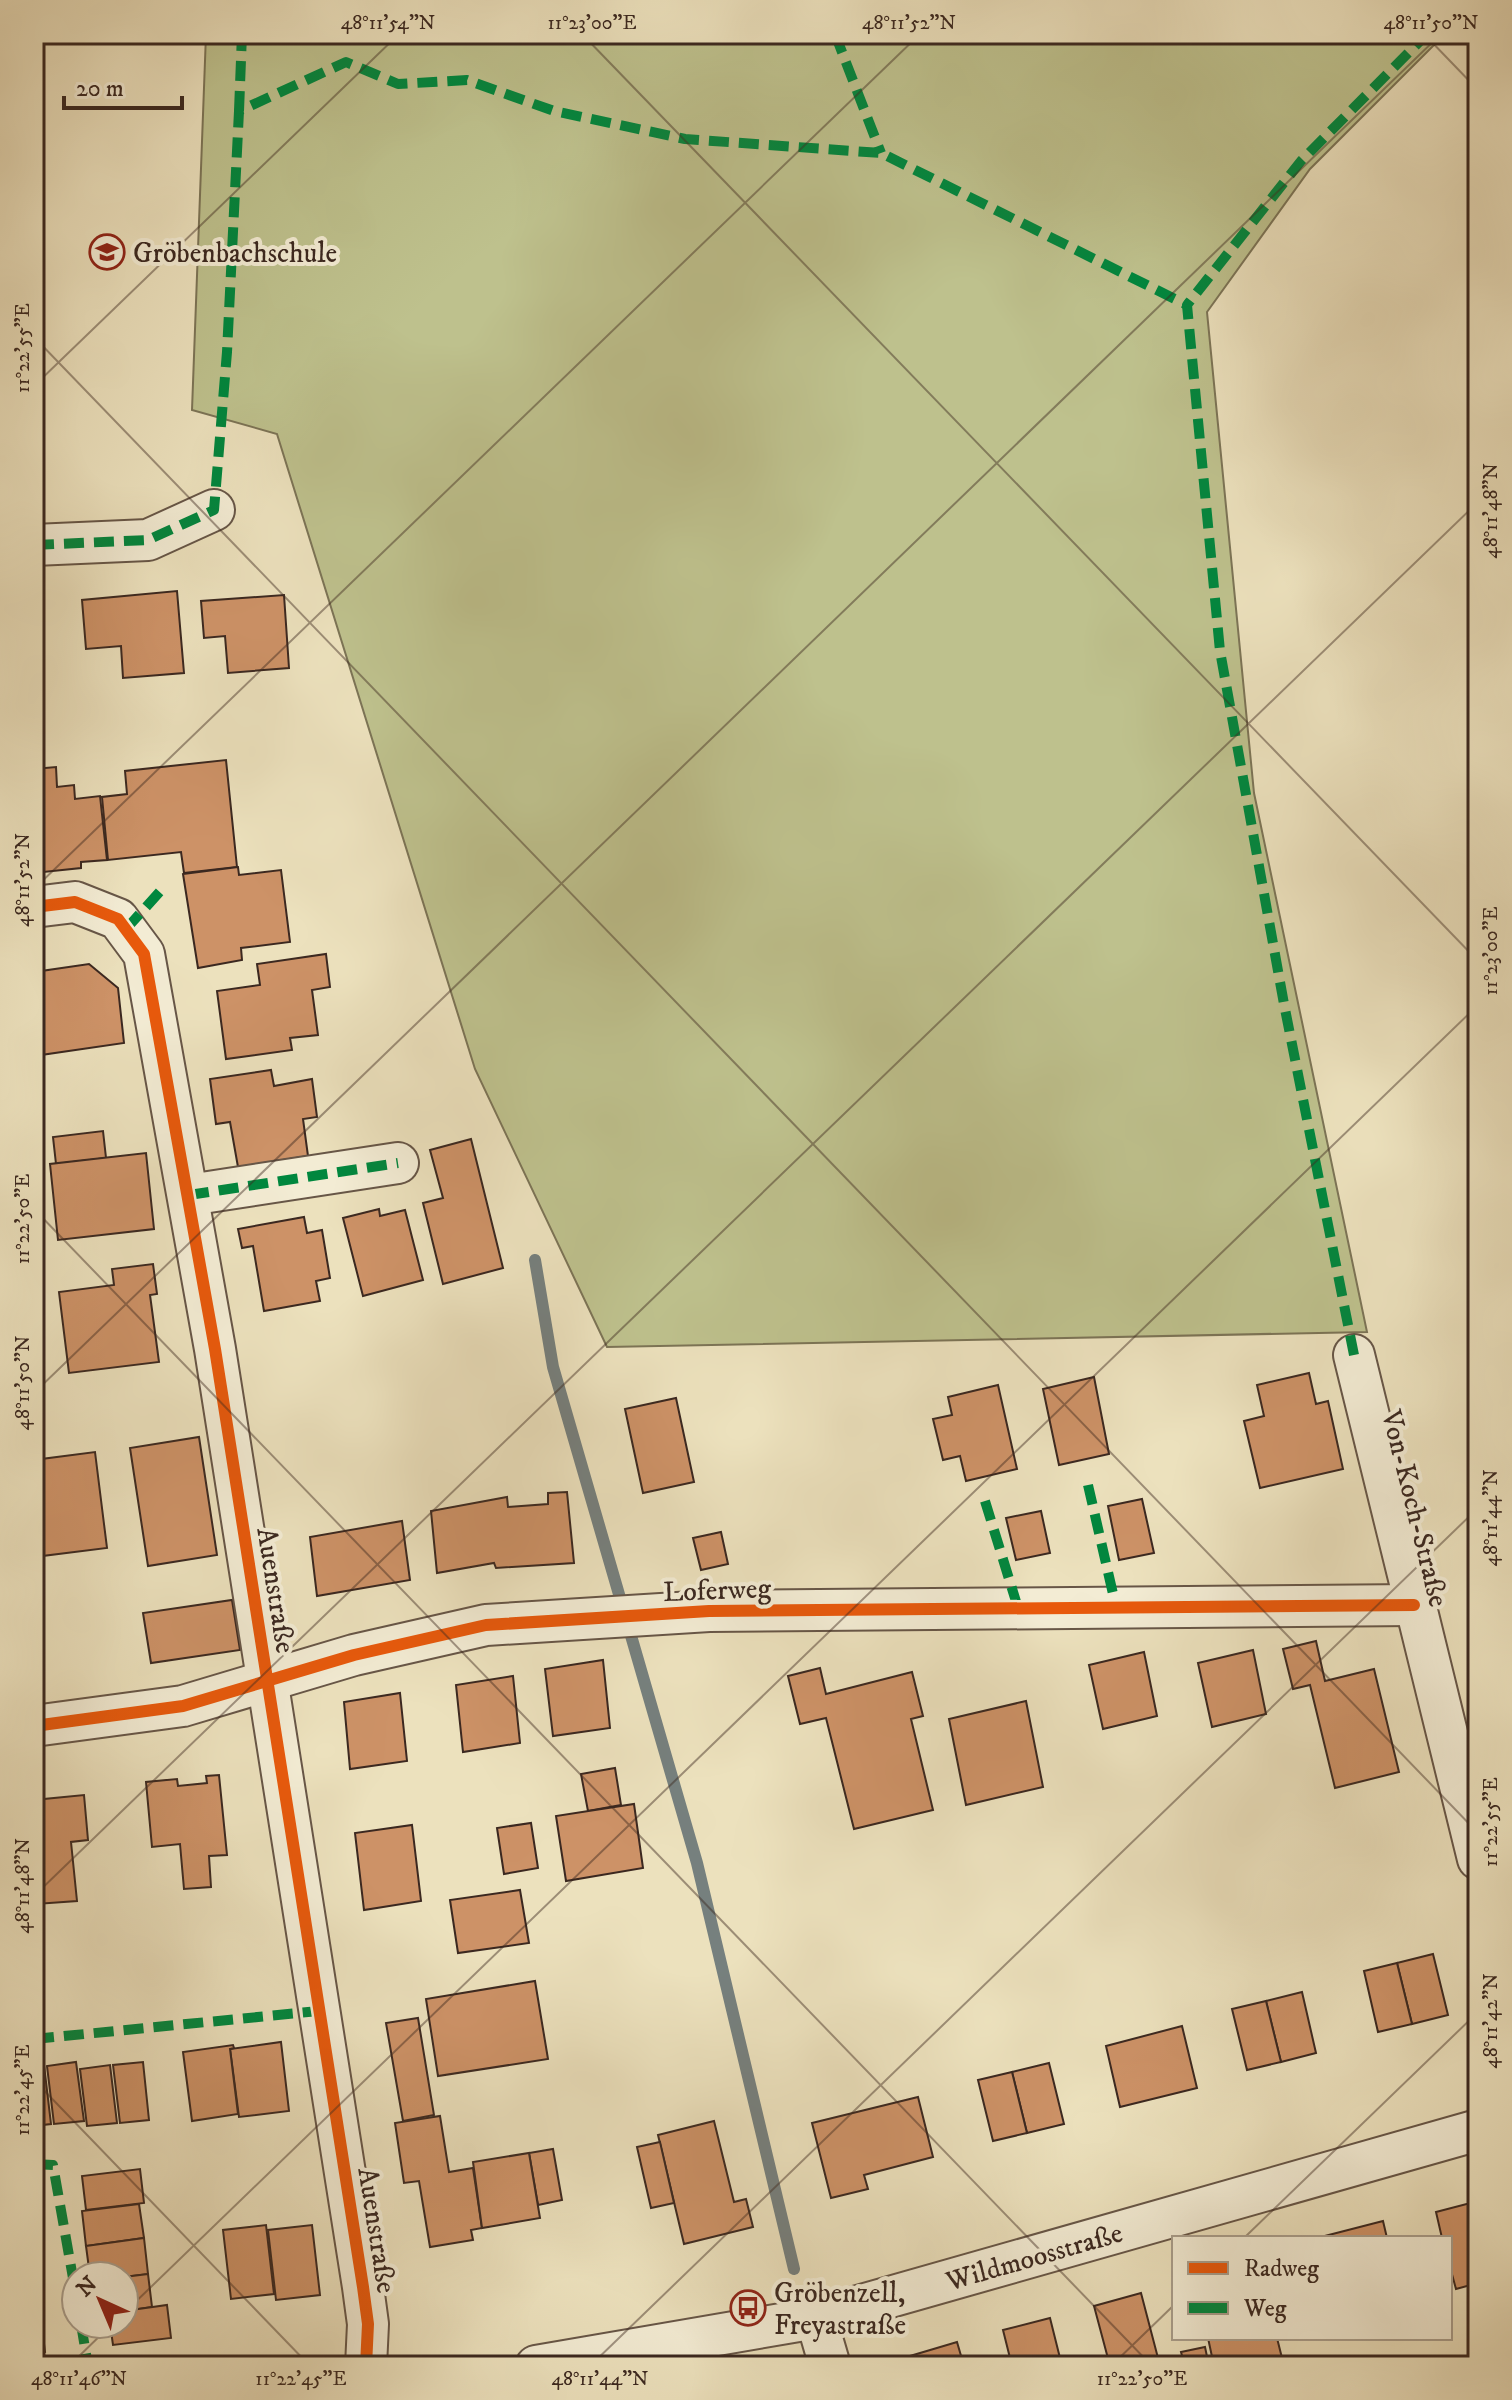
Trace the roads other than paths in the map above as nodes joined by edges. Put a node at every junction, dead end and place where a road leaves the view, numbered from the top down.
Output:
1 (214, 510) dead end
2 (34, 545) edge
3 (34, 907) edge
4 (398, 1163) dead end
5 (189, 1195) junction
6 (1354, 1355) dead end
7 (1414, 1605) junction
8 (267, 1681) junction
9 (34, 1726) edge
10 (1478, 1859) edge
11 (1478, 2130) edge
12 (816, 2318) junction
13 (366, 2366) edge
14 (536, 2366) edge
15 (830, 2366) edge

1 - 2 street
3 - 5 street, Auenstraße
4 - 5 street
5 - 8 street, Auenstraße
6 - 7 street, Von-Koch-Straße
7 - 8 street, Loferweg
7 - 10 street, Von-Koch-Straße
8 - 9 street, Loferweg
8 - 13 street, Auenstraße
11 - 12 street, Wildmoosstraße
12 - 14 street, Wildmoosstraße
12 - 15 street

